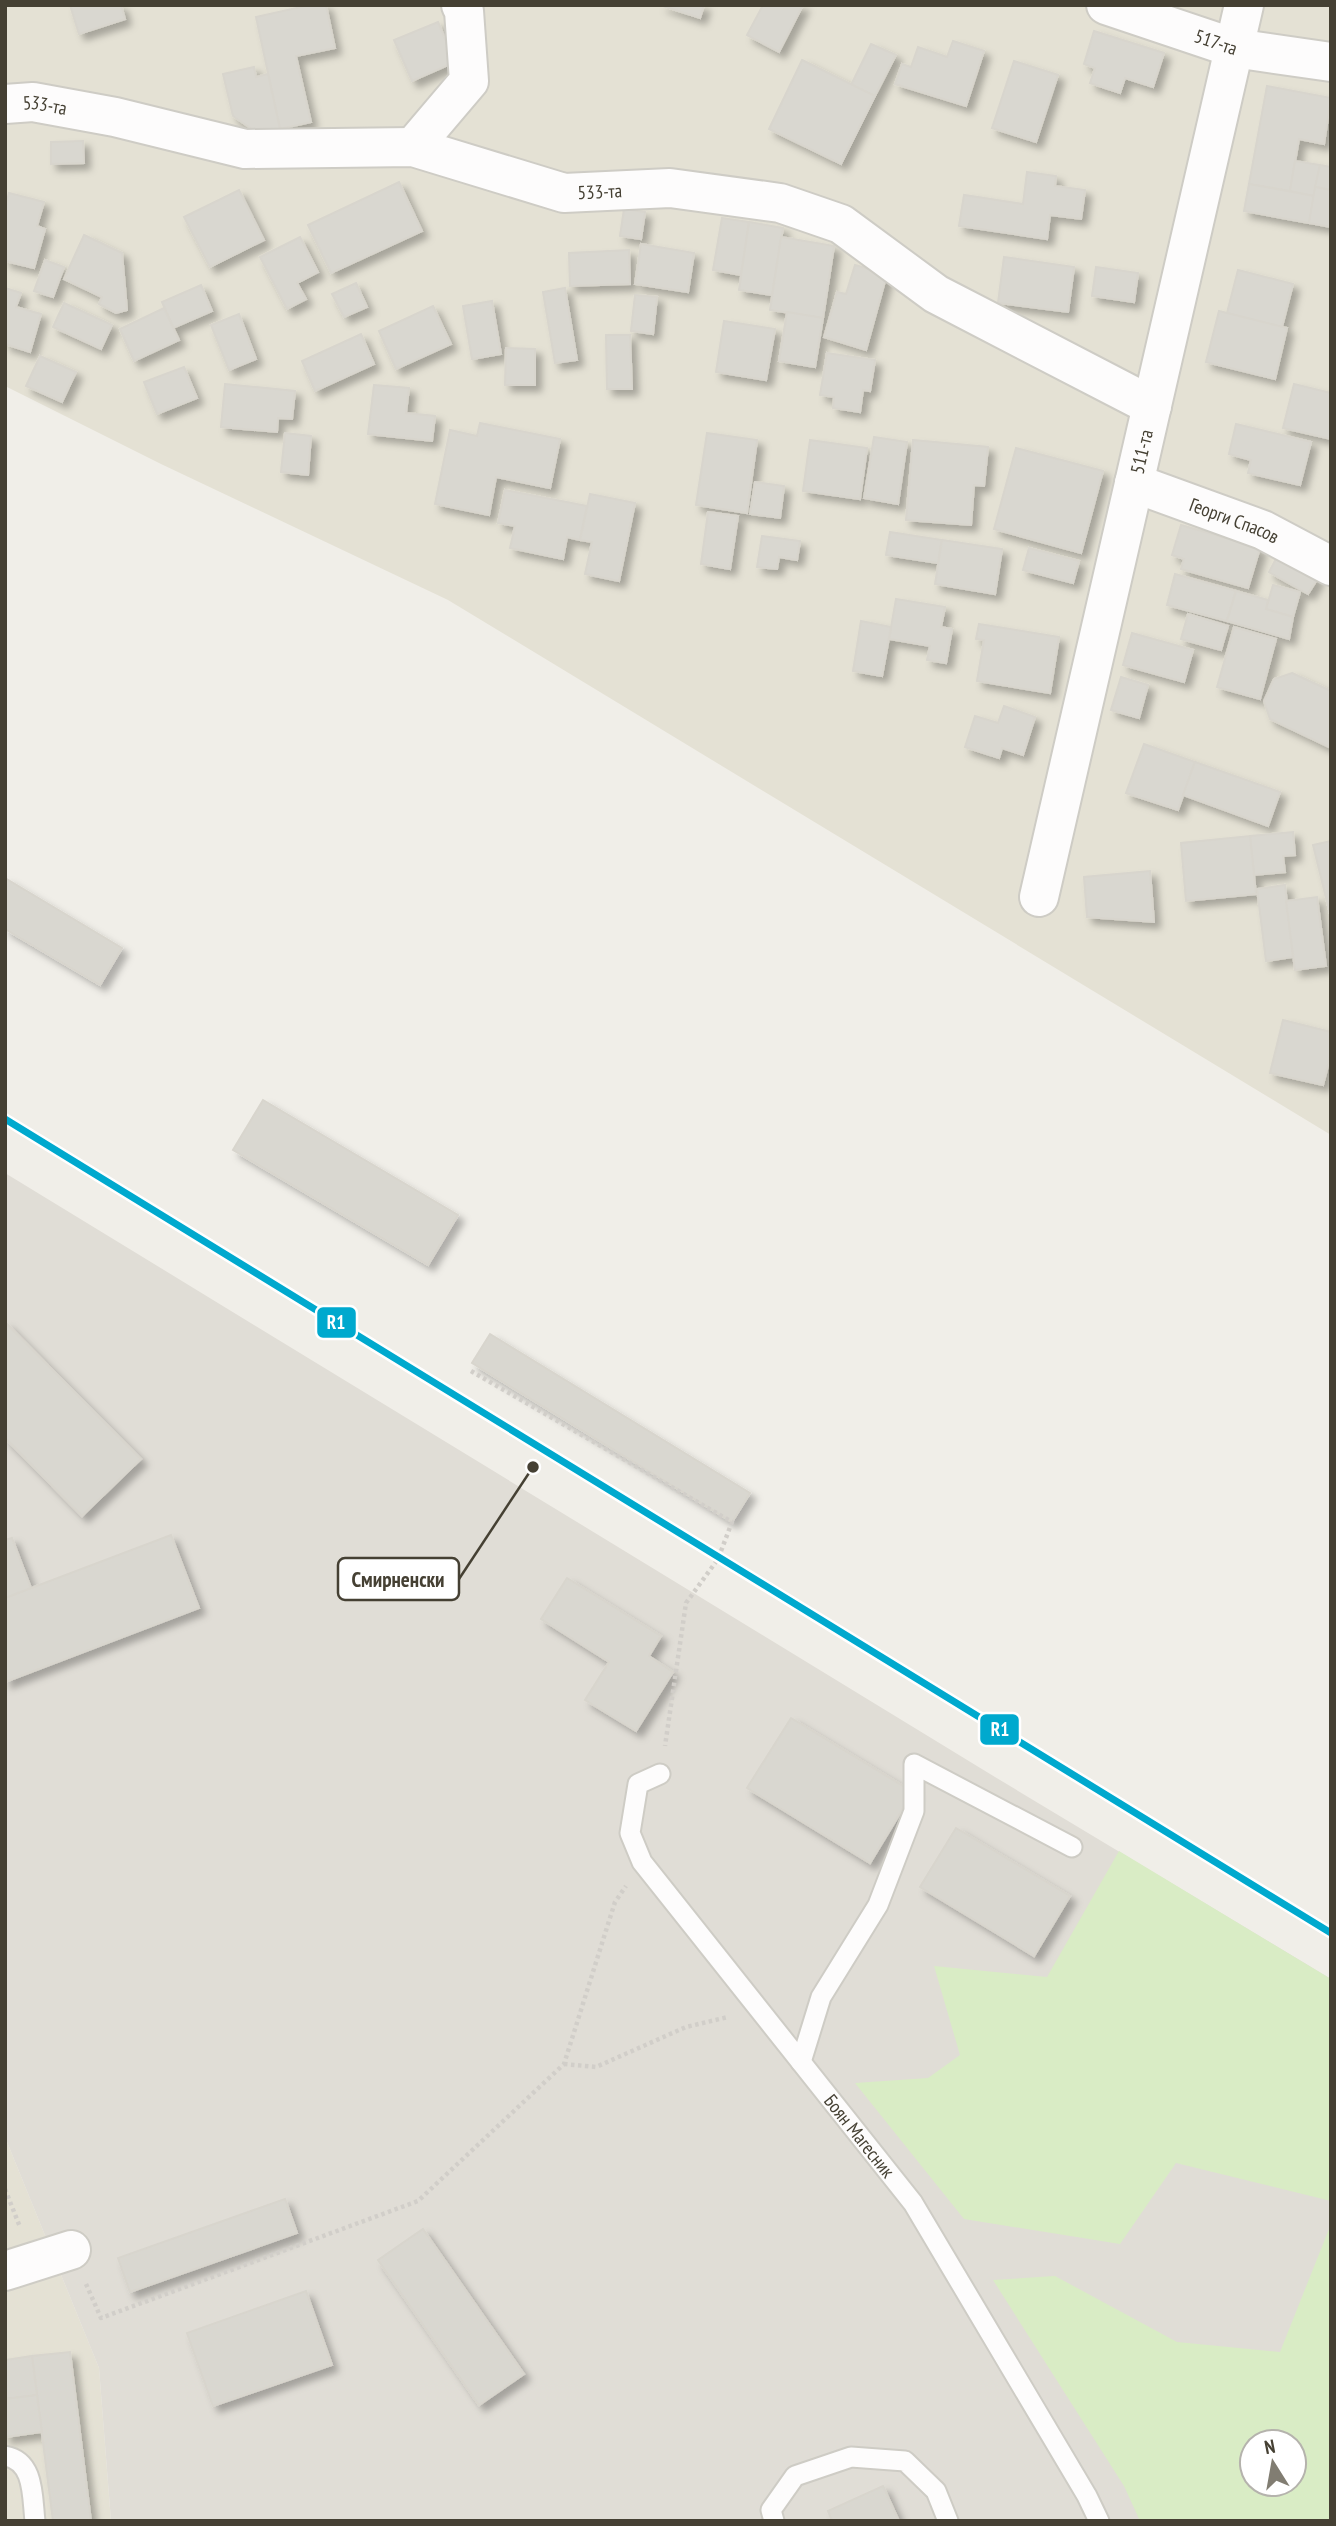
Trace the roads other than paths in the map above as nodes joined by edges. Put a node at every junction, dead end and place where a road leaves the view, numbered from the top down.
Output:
1 (461, 5) edge
2 (1106, 5) edge
3 (1244, 5) edge
4 (1234, 48) junction
5 (1331, 62) edge
6 (5, 103) edge
7 (413, 147) junction
8 (1152, 405) junction
9 (1134, 483) junction
10 (1331, 566) edge
11 (1039, 897) dead end
12 (660, 1774) road end
13 (1072, 1847) dead end
14 (801, 2062) junction
15 (71, 2250) road end
16 (5, 2271) edge
17 (5, 2456) edge
18 (35, 2521) edge
19 (774, 2521) edge
20 (948, 2521) edge
21 (1099, 2521) edge

1 - 7 street
2 - 4 street, 517-та
3 - 4 street, 511-та
4 - 5 street, 517-та
4 - 8 street, 511-та
6 - 7 street, 533-та
7 - 8 street, 533-та
8 - 9 street, 511-та
9 - 10 street, Георги Спасов
9 - 11 street, 511-та
12 - 14 lane, Боян Магесник
13 - 14 lane
14 - 21 lane, Боян Магесник
15 - 16 street
17 - 18 lane
19 - 20 lane

